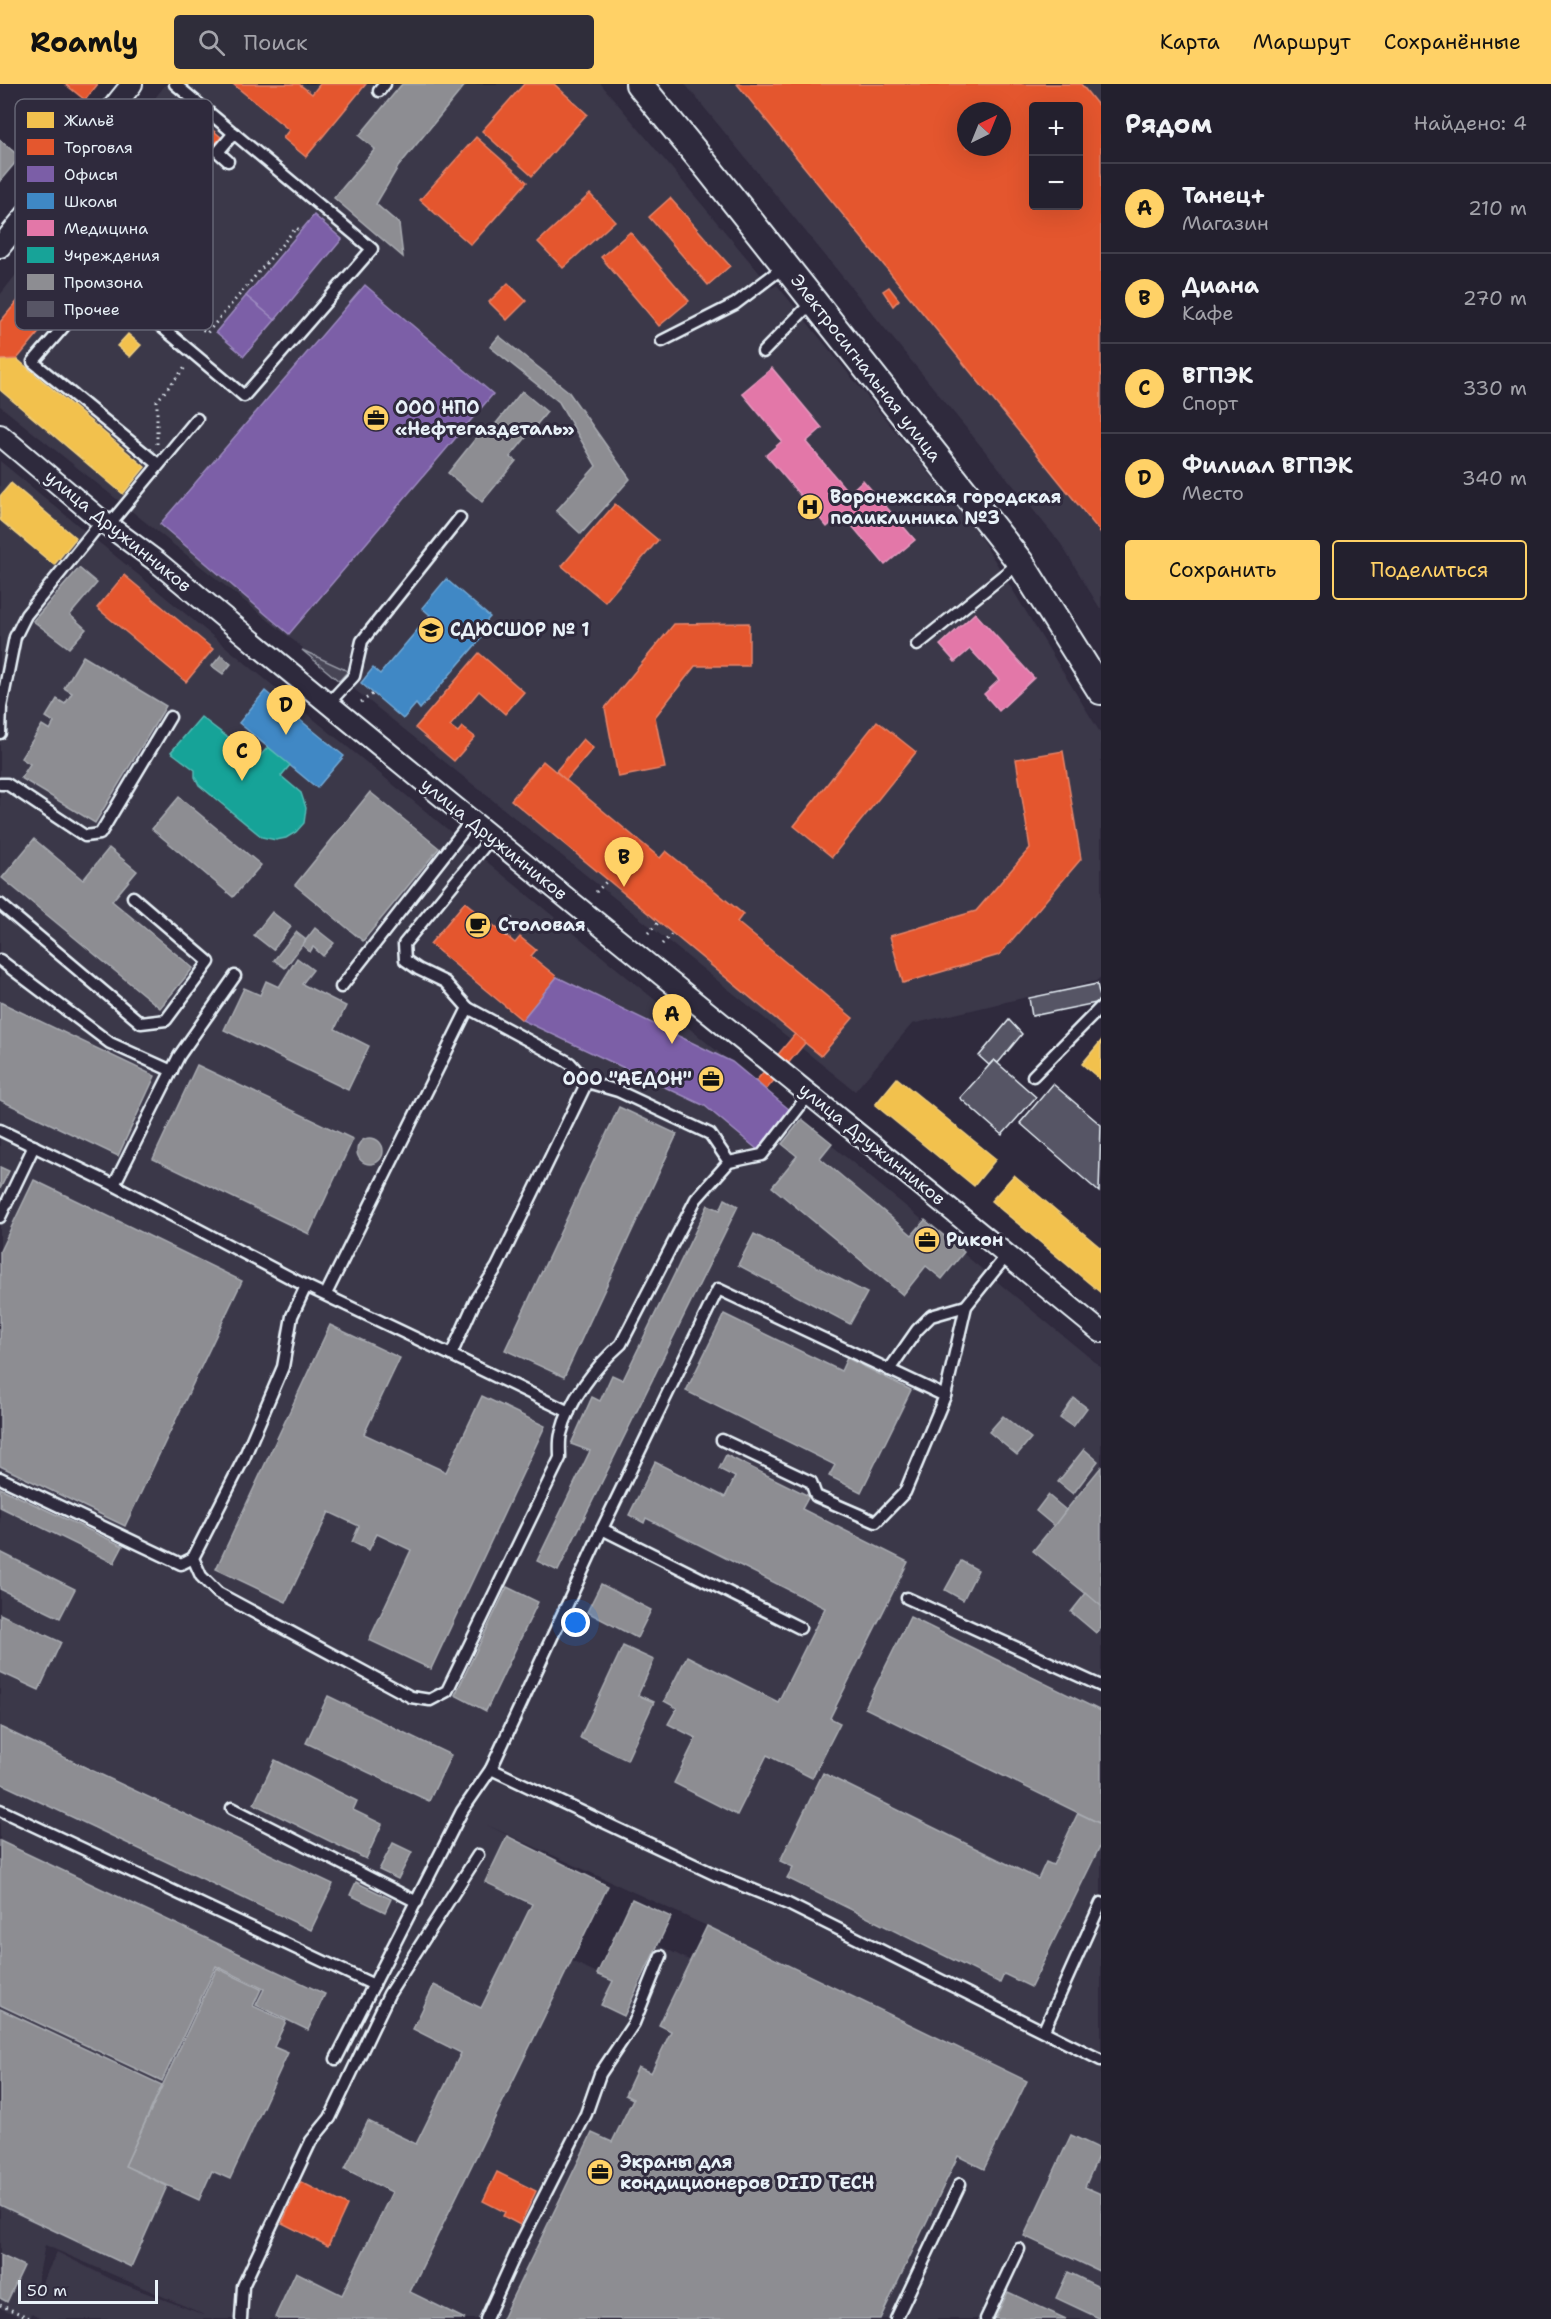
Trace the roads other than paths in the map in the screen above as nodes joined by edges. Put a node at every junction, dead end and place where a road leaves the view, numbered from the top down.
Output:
1 (132, 84) edge
2 (175, 84) edge
3 (639, 84) edge
4 (120, 99) edge
5 (193, 99) edge
6 (213, 116) edge
7 (234, 133) junction
8 (228, 161) dead end
9 (15, 229) edge
10 (0, 247) edge
11 (785, 266) junction
12 (813, 301) junction
13 (61, 330) edge
14 (165, 330) edge
15 (662, 341) dead end
16 (763, 352) dead end
17 (196, 419) dead end
18 (0, 435) edge
19 (158, 464) junction
20 (460, 518) dead end
21 (105, 523) junction
22 (1020, 562) junction
23 (917, 645) dead end
24 (1101, 691) edge
25 (328, 704) junction
26 (170, 717) dead end
27 (0, 733) edge
28 (0, 784) edge
29 (471, 821) junction
30 (491, 838) junction
31 (133, 897) dead end
32 (0, 904) edge
33 (0, 960) edge
34 (235, 976) dead end
35 (341, 987) dead end
36 (1101, 1007) edge
37 (468, 1008) junction
38 (172, 1071) junction
39 (1033, 1076) dead end
40 (587, 1082) junction
41 (810, 1093) junction
42 (0, 1130) edge
43 (34, 1146) junction
44 (729, 1162) junction
45 (114, 1185) junction
46 (0, 1217) edge
47 (1007, 1255) junction
48 (306, 1286) junction
49 (326, 1294) junction
50 (966, 1306) junction
51 (1101, 1332) edge
52 (451, 1355) junction
53 (889, 1370) junction
54 (945, 1396) junction
55 (569, 1412) junction
56 (722, 1440) dead end
57 (0, 1478) edge
58 (602, 1529) junction
59 (193, 1558) junction
60 (907, 1598) dead end
61 (800, 1628) dead end
62 (1101, 1686) edge
63 (491, 1769) junction
64 (232, 1808) dead end
65 (0, 1810) edge
66 (478, 1855) dead end
67 (417, 1902) junction
68 (1101, 1903) edge
69 (1090, 1924) junction
70 (1101, 1930) edge
71 (661, 1956) dead end
72 (374, 1985) junction
73 (1044, 2030) junction
74 (336, 2059) dead end
75 (1101, 2060) edge
76 (960, 2184) dead end
77 (1019, 2249) dead end
78 (241, 2319) edge
79 (486, 2319) edge
80 (896, 2319) edge
81 (986, 2319) edge

1 - 4 street
2 - 5 lane
3 - 11 street, Электросигнальная улица
6 - 7 lane
7 - 8 lane
7 - 14 lane
9 - 10 street
11 - 12 street, Электросигнальная улица
11 - 15 lane
12 - 16 lane
12 - 22 street, Электросигнальная улица
13 - 19 lane
17 - 19 lane
18 - 21 street, улица Дружинников
19 - 21 lane
20 - 25 lane
21 - 25 street, улица Дружинников
21 - 27 lane
22 - 23 lane
22 - 24 street, Электросигнальная улица
25 - 29 street, улица Дружинников
26 - 28 lane
29 - 30 street, улица Дружинников
29 - 35 lane
30 - 37 lane
30 - 41 street, улица Дружинников
31 - 32 lane
33 - 38 lane
34 - 38 lane
36 - 39 lane
37 - 40 lane
37 - 49 lane
38 - 45 lane
40 - 44 lane
40 - 52 lane
41 - 44 lane
41 - 47 street, улица Дружинников
42 - 43 lane
43 - 45 lane
43 - 46 lane
44 - 55 lane
45 - 48 lane
47 - 50 lane
47 - 51 street, улица Дружинников
48 - 49 lane
48 - 59 lane
49 - 52 lane
50 - 53 lane
50 - 54 lane
52 - 55 lane
53 - 54 lane
53 - 58 lane
54 - 56 lane
55 - 59 lane
57 - 59 lane
58 - 61 lane
58 - 63 lane
60 - 62 lane
63 - 67 lane
63 - 73 lane
64 - 67 lane
65 - 72 lane
66 - 78 lane
67 - 72 lane
68 - 69 lane
69 - 70 lane
69 - 73 lane
71 - 79 lane
72 - 74 lane
73 - 75 lane
76 - 80 lane
77 - 81 lane

